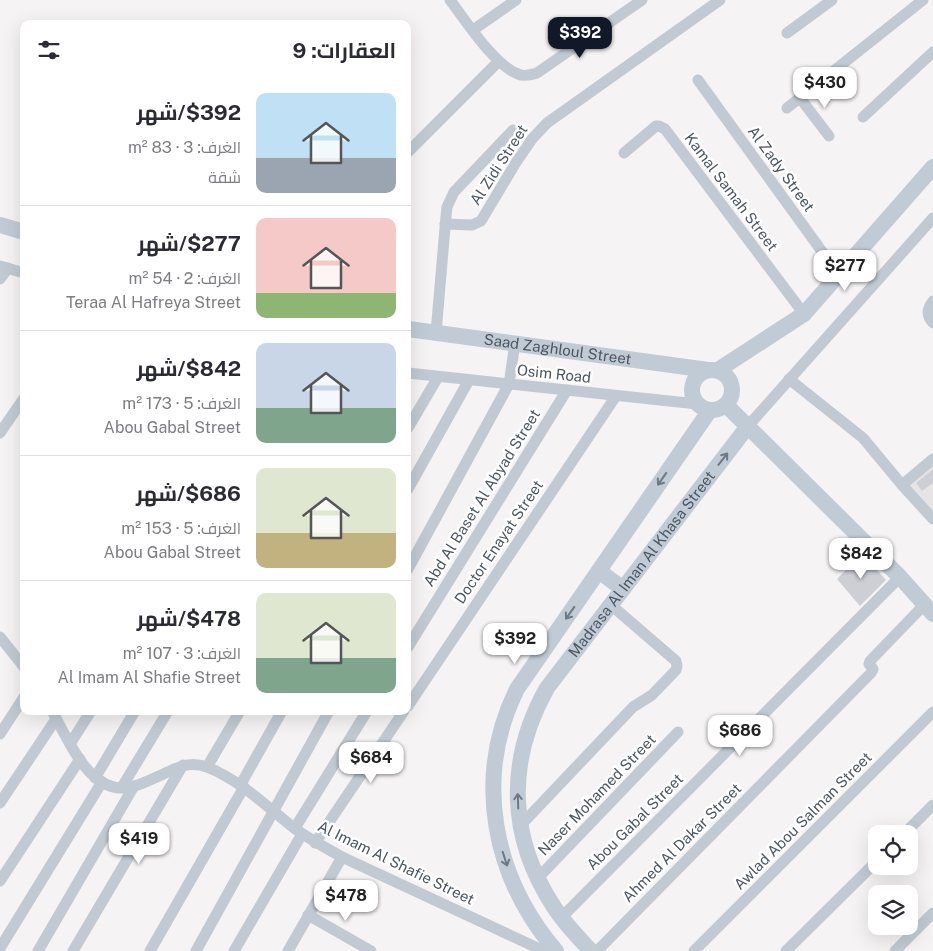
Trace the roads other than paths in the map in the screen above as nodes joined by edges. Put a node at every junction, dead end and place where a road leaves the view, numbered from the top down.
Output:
1 (450, 0) edge
2 (516, 0) edge
3 (642, 0) edge
4 (720, 0) edge
5 (832, 0) edge
6 (923, 0) edge
7 (473, 30) junction
8 (787, 33) dead end
9 (933, 52) edge
10 (498, 62) junction
11 (698, 80) dead end
12 (800, 98) junction
13 (787, 108) dead end
14 (863, 117) dead end
15 (513, 130) dead end
16 (829, 136) dead end
17 (411, 149) edge
18 (624, 152) dead end
19 (931, 174) edge
20 (933, 218) edge
21 (445, 224) junction
22 (0, 225) edge
23 (20, 231) edge
24 (4, 267) edge
25 (20, 273) edge
26 (839, 275) junction
27 (0, 280) edge
28 (933, 301) edge
29 (804, 314) junction
30 (933, 323) edge
31 (411, 329) edge
32 (436, 333) junction
33 (515, 343) junction
34 (713, 370) junction
35 (411, 373) edge
36 (438, 377) junction
37 (469, 380) junction
38 (788, 380) junction
39 (509, 384) junction
40 (567, 390) junction
41 (616, 396) junction
42 (20, 404) edge
43 (726, 405) junction
44 (704, 407) junction
45 (411, 423) edge
46 (748, 426) junction
47 (0, 433) edge
48 (933, 459) edge
49 (411, 484) edge
50 (902, 485) junction
51 (933, 519) edge
52 (411, 564) edge
53 (599, 571) junction
54 (900, 577) junction
55 (623, 589) junction
56 (611, 605) junction
57 (929, 609) edge
58 (0, 637) edge
59 (411, 642) edge
60 (20, 657) edge
61 (411, 702) edge
62 (20, 703) edge
63 (933, 712) edge
64 (54, 715) edge
65 (88, 715) edge
66 (133, 715) edge
67 (166, 715) edge
68 (238, 715) edge
69 (280, 715) edge
70 (327, 715) edge
71 (365, 715) edge
72 (401, 715) edge
73 (678, 732) dead end
74 (0, 734) edge
75 (70, 744) junction
76 (80, 760) junction
77 (183, 765) junction
78 (207, 767) junction
79 (98, 780) junction
80 (134, 786) junction
81 (242, 786) junction
82 (122, 787) junction
83 (0, 803) edge
84 (933, 805) edge
85 (274, 811) junction
86 (913, 825) edge
87 (520, 826) junction
88 (298, 831) junction
89 (316, 843) junction
90 (342, 857) junction
91 (868, 870) edge
92 (537, 879) junction
93 (0, 882) edge
94 (558, 913) junction
95 (933, 913) edge
96 (308, 915) junction
97 (534, 923) junction
98 (0, 948) edge
99 (550, 949) edge
100 (38, 951) edge
101 (73, 951) edge
102 (150, 951) edge
103 (196, 951) edge
104 (234, 951) edge
105 (288, 951) edge
106 (371, 951) edge
107 (591, 951) edge
108 (596, 951) edge
109 (694, 951) edge
110 (786, 951) edge
111 (894, 951) edge

1 - 7 street
2 - 7 street
3 - 10 street
4 - 21 street, Al Zidi Street
5 - 8 street
6 - 12 street
7 - 10 street
9 - 14 street
10 - 17 street
11 - 26 street, Al Zady Street
12 - 13 street
12 - 16 street
15 - 21 street
18 - 29 street, Kamal Samah Street
19 - 26 street
20 - 38 street
21 - 32 street
22 - 23 street
24 - 25 street
24 - 27 street
26 - 29 street
28 - 30 street
29 - 34 street
31 - 32 street, Saad Zaghloul Street
32 - 33 street, Saad Zaghloul Street
33 - 34 street, Saad Zaghloul Street
33 - 39 street
34 - 43 street
34 - 44 street
35 - 36 street, Osim Road
36 - 37 street, Osim Road
36 - 45 street
37 - 39 street, Osim Road
37 - 49 street
38 - 46 street
38 - 50 street
39 - 40 street, Osim Road
39 - 52 street
40 - 41 street, Osim Road
40 - 59 street, Abd Al Baset Al Abyad Street
41 - 44 street, Osim Road
41 - 61 street, Doctor Enayat Street
42 - 47 street
43 - 44 street
43 - 46 street
44 -> 53 street, Madrasa Al Iman Al Khasa Street
46 - 54 street
55 -> 46 street, Madrasa Al Iman Al Khasa Street
48 - 50 street
50 - 51 street
53 - 55 street
53 -> 97 street, Madrasa Al Iman Al Khasa Street
54 - 57 street
54 - 94 street, Abou Gabal Street
55 - 56 street, Madrasa Al Iman Al Khasa Street
87 -> 56 street, Madrasa Al Iman Al Khasa Street
56 - 87 street
57 - 108 street, Ahmed Al Dakar Street
58 - 60 street
62 - 74 street
63 - 109 street, Awlad Abou Salman Street
64 - 75 street
64 - 83 street
65 - 75 street
66 - 79 street
67 - 82 street
68 - 78 street
69 - 81 street
70 - 85 street
71 - 88 street
72 - 89 street
73 - 92 street, Naser Mohamed Street
75 - 76 street
76 - 79 street
76 - 93 street
77 - 78 street, Al Imam Al Shafie Street
77 - 80 street, Al Imam Al Shafie Street
77 - 101 street
78 - 81 street, Al Imam Al Shafie Street
79 - 82 street, Al Imam Al Shafie Street
79 - 98 street
80 - 82 street, Al Imam Al Shafie Street
80 - 100 street
81 - 85 street, Al Imam Al Shafie Street
81 - 102 street
84 - 86 street
85 - 88 street, Al Imam Al Shafie Street
85 - 103 street
87 - 92 street, Madrasa Al Iman Al Khasa Street
88 - 89 street, Al Imam Al Shafie Street
88 - 104 street
89 - 90 street, Al Imam Al Shafie Street
90 - 96 street
90 - 99 street, Al Imam Al Shafie Street
91 - 110 street
92 - 94 street, Madrasa Al Iman Al Khasa Street
94 - 97 street
94 - 107 street, Madrasa Al Iman Al Khasa Street
95 - 111 street
96 - 105 street
96 - 106 street
97 - 99 street, Madrasa Al Iman Al Khasa Street

